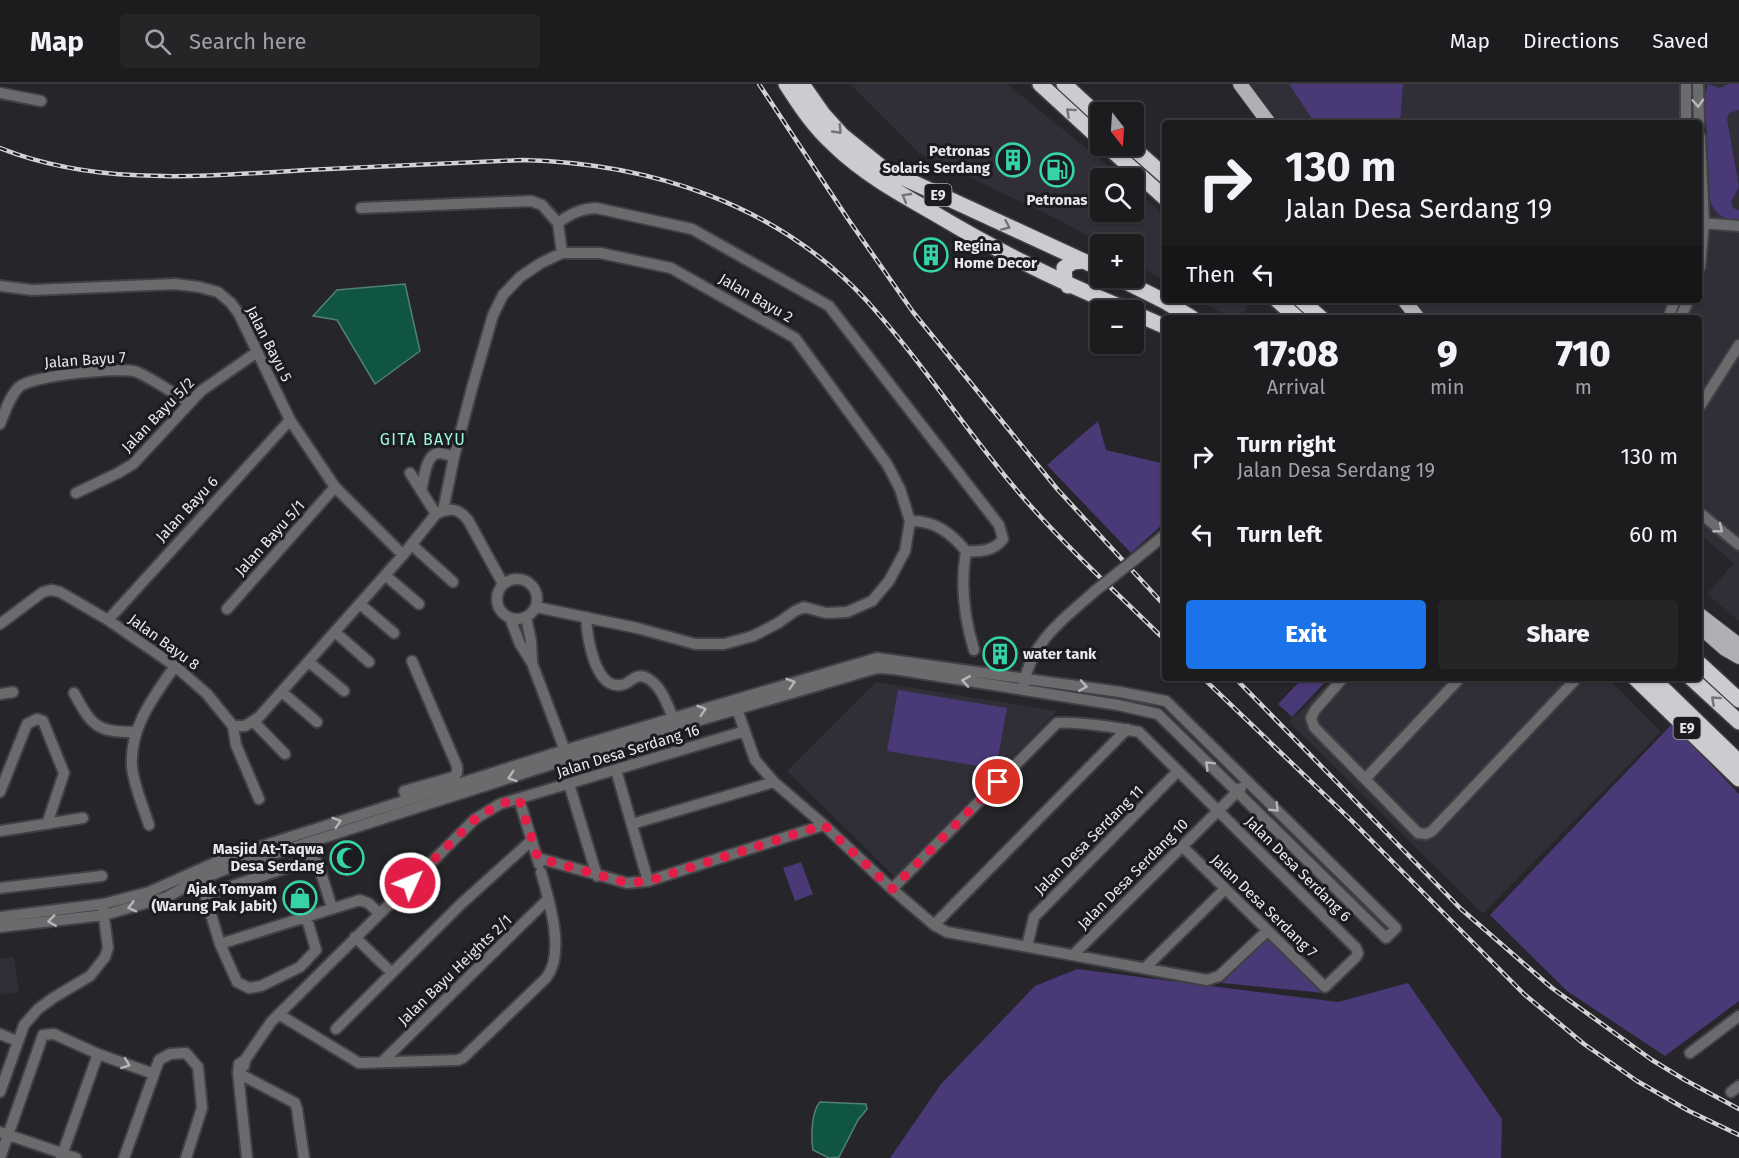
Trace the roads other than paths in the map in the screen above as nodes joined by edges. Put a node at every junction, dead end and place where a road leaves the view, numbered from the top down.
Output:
1 (786, 84) edge
2 (802, 84) edge
3 (1040, 84) edge
4 (1064, 84) edge
5 (1240, 84) edge
6 (1686, 84) edge
7 (1698, 84) edge
8 (0, 93) edge
9 (41, 101) dead end
10 (1090, 108) edge
11 (1267, 120) edge
12 (1686, 120) edge
13 (1699, 120) edge
14 (1090, 130) edge
15 (1118, 156) edge
16 (1142, 156) edge
17 (1162, 173) edge
18 (1702, 192) edge
19 (1162, 195) edge
20 (361, 208) dead end
21 (1703, 220) edge
22 (558, 223) junction
23 (1724, 225) junction
24 (1739, 226) edge
25 (1704, 237) junction
26 (1702, 252) edge
27 (562, 253) junction
28 (1084, 261) junction
29 (1090, 264) edge
30 (0, 286) edge
31 (1068, 286) junction
32 (1138, 288) edge
33 (1103, 300) edge
34 (1162, 300) edge
35 (1168, 303) edge
36 (1280, 303) edge
37 (1304, 303) edge
38 (1406, 303) edge
39 (1187, 315) edge
40 (1294, 315) edge
41 (1318, 315) edge
42 (1416, 315) edge
43 (1144, 317) edge
44 (1162, 325) edge
45 (1739, 345) edge
46 (257, 352) junction
47 (1735, 362) edge
48 (189, 402) junction
49 (1702, 403) edge
50 (290, 420) junction
51 (0, 424) edge
52 (453, 457) junction
53 (410, 473) dead end
54 (335, 487) junction
55 (421, 491) junction
56 (75, 493) dead end
57 (439, 512) junction
58 (1702, 515) edge
59 (910, 521) junction
60 (1162, 537) edge
61 (412, 544) junction
62 (1739, 545) edge
63 (966, 551) junction
64 (403, 555) junction
65 (385, 575) junction
66 (453, 582) dead end
67 (503, 584) junction
68 (360, 604) junction
69 (419, 604) dead end
70 (536, 607) junction
71 (227, 609) dead end
72 (526, 617) junction
73 (586, 617) junction
74 (1702, 617) edge
75 (510, 618) junction
76 (108, 620) junction
77 (0, 624) edge
78 (1702, 629) edge
79 (335, 632) junction
80 (394, 633) dead end
81 (1739, 645) edge
82 (974, 650) dead end
83 (1739, 657) edge
84 (412, 661) dead end
85 (309, 662) junction
86 (369, 662) dead end
87 (532, 663) junction
88 (175, 666) junction
89 (1702, 666) edge
90 (1025, 677) junction
91 (1340, 681) edge
92 (1457, 681) edge
93 (1574, 681) edge
94 (1638, 681) edge
95 (1655, 681) edge
96 (1694, 681) edge
97 (1023, 690) junction
98 (344, 691) dead end
99 (13, 692) dead end
100 (282, 692) junction
101 (74, 693) dead end
102 (0, 694) edge
103 (1739, 700) edge
104 (736, 705) junction
105 (673, 718) junction
106 (253, 721) junction
107 (317, 722) dead end
108 (1739, 722) edge
109 (233, 726) junction
110 (1127, 729) junction
111 (745, 731) junction
112 (135, 732) junction
113 (285, 754) dead end
114 (567, 755) junction
115 (1739, 762) edge
116 (616, 770) junction
117 (1178, 771) junction
118 (1365, 779) junction
119 (1739, 779) edge
120 (1248, 781) junction
121 (774, 782) junction
122 (569, 784) junction
123 (0, 792) edge
124 (1237, 793) junction
125 (259, 799) dead end
126 (519, 799) junction
127 (407, 800) junction
128 (1217, 812) junction
129 (83, 818) dead end
130 (47, 824) junction
131 (149, 825) dead end
132 (632, 825) junction
133 (824, 825) junction
134 (0, 831) edge
135 (532, 840) junction
136 (283, 845) junction
137 (1182, 846) junction
138 (539, 865) junction
139 (290, 866) junction
140 (102, 876) dead end
141 (597, 876) junction
142 (648, 881) junction
143 (0, 888) edge
144 (892, 889) junction
145 (1225, 889) junction
146 (548, 899) junction
147 (332, 908) junction
148 (103, 909) junction
149 (379, 913) junction
150 (306, 916) junction
151 (0, 917) edge
152 (937, 922) junction
153 (0, 927) edge
154 (1267, 931) junction
155 (356, 937) junction
156 (220, 944) junction
157 (1027, 946) junction
158 (1073, 955) junction
159 (1144, 968) junction
160 (392, 973) junction
161 (1325, 987) joint
162 (1739, 1016) edge
163 (276, 1018) junction
164 (336, 1029) dead end
165 (0, 1035) edge
166 (17, 1041) junction
167 (1690, 1053) dead end
168 (98, 1054) junction
169 (382, 1062) junction
170 (238, 1073) junction
171 (154, 1074) junction
172 (0, 1092) edge
173 (4, 1134) edge
174 (62, 1156) edge
175 (0, 1158) edge
176 (76, 1158) edge
177 (124, 1158) edge
178 (186, 1158) edge
179 (247, 1158) edge
180 (304, 1158) edge

31 -> 1 highway, E9
2 -> 28 highway, E9
14 -> 3 highway
4 - 10 highway
5 - 11 main road
6 - 12 street
7 -> 13 street
8 - 9 street
15 - 19 highway
16 - 17 highway
18 - 21 street
20 - 22 street
21 - 23 street
21 - 25 street
22 - 27 street
22 - 63 street
23 - 24 street
23 - 25 street
25 - 26 street
27 - 52 street
27 - 59 street, Jalan Bayu 2
28 - 29 highway, E9
28 - 31 highway
30 - 46 street, Jalan Bayu 5
31 - 33 highway, E9
32 - 34 highway
35 - 39 highway
36 - 40 highway
37 - 41 highway
38 - 42 main road
43 - 44 highway
45 - 47 street
46 - 48 street, Jalan Bayu 5/2
46 - 50 street, Jalan Bayu 5
47 - 49 street
48 - 51 street, Jalan Bayu 7
48 - 56 street, Jalan Bayu 5/2
50 - 54 street, Jalan Bayu 5
50 - 76 street, Jalan Bayu 6
52 - 55 street
52 - 57 street
53 - 55 street
54 - 64 street, Jalan Bayu 5
54 - 71 street, Jalan Bayu 5/1
55 - 57 street
57 - 61 street
57 - 67 street
58 -> 62 street
59 - 63 street
59 - 73 street
60 - 90 street, bridge
61 - 64 street
61 - 66 street
63 - 82 street
64 - 65 street
65 - 68 street
65 - 69 street
67 - 70 street
67 - 75 street
68 - 79 street
68 - 80 street
70 - 72 street
70 - 73 street
72 - 75 street
72 - 87 street
73 - 105 street
74 - 81 main road
75 - 87 street
76 - 77 street, Jalan Bayu 8
76 - 88 street, Jalan Bayu 8
78 - 83 main road
79 - 85 street
79 - 86 street
84 - 127 street
85 - 98 street
85 - 100 street
87 - 114 street
88 - 109 street, Jalan Bayu 8
88 - 112 street
89 - 103 highway
90 - 97 street
104 -> 90 street
90 -> 120 street
91 - 118 street
92 - 118 street
93 - 118 street
94 - 119 highway, E9
95 - 115 highway, E9
108 -> 96 highway
97 -> 104 street
124 -> 97 street
99 - 102 street
100 - 106 street
100 - 107 street
101 - 112 street
105 -> 104 street
104 - 111 street
104 - 114 street
105 - 114 street
106 - 109 street
106 - 113 street
109 - 125 street, Jalan Bayu 8
110 - 117 street, Jalan Desa Serdang 6
110 - 144 street
110 - 152 street
111 - 116 street, Jalan Desa Serdang 16
111 - 121 street
112 - 131 street
114 - 127 street
114 -> 136 street
116 - 122 street, Jalan Desa Serdang 16
116 - 132 street
117 - 128 street, Jalan Desa Serdang 6
117 - 157 street, Jalan Desa Serdang 11
120 - 124 street, Jalan Desa Serdang 10
120 -> 124 street
121 - 132 street
121 - 133 street
122 - 126 street, Jalan Desa Serdang 16
122 - 141 street
123 - 130 street
124 - 128 street, Jalan Desa Serdang 10
126 - 135 street
126 - 149 street, Jalan Desa Serdang 16
136 -> 127 street
128 - 137 street, Jalan Desa Serdang 10
128 - 161 street, Jalan Desa Serdang 6
129 - 130 street
130 - 134 street
132 - 142 street
133 - 142 street
133 - 144 street
135 - 138 street
135 - 160 street
136 - 139 street
136 - 148 street
137 - 145 street, Jalan Desa Serdang 7
137 - 158 street, Jalan Desa Serdang 10
138 - 141 street
138 - 146 street
139 - 147 street
139 - 156 street
140 - 143 street
141 - 142 street
144 - 152 street
145 - 154 street, Jalan Desa Serdang 7
145 - 159 street
146 - 169 street, Jalan Bayu Heights 2/1
146 - 169 street
147 - 149 street
147 - 150 street
148 - 151 street
148 -> 153 street
148 - 166 street
149 - 155 street, Jalan Desa Serdang 16
150 - 156 street
150 - 156 street
152 - 157 street
154 - 159 street
154 - 161 street, Jalan Desa Serdang 7
155 - 160 street
155 - 163 street, Jalan Desa Serdang 16
157 - 158 street
158 - 159 street
160 - 164 street
162 - 167 street
163 - 169 street
163 - 170 street, Jalan Desa Serdang 16
165 - 166 street
166 - 172 street
168 -> 171 street
168 - 173 street
168 - 174 street
170 - 179 street
170 - 180 street
171 - 177 street
171 - 178 street
173 - 174 street
173 - 175 street
174 - 176 street

